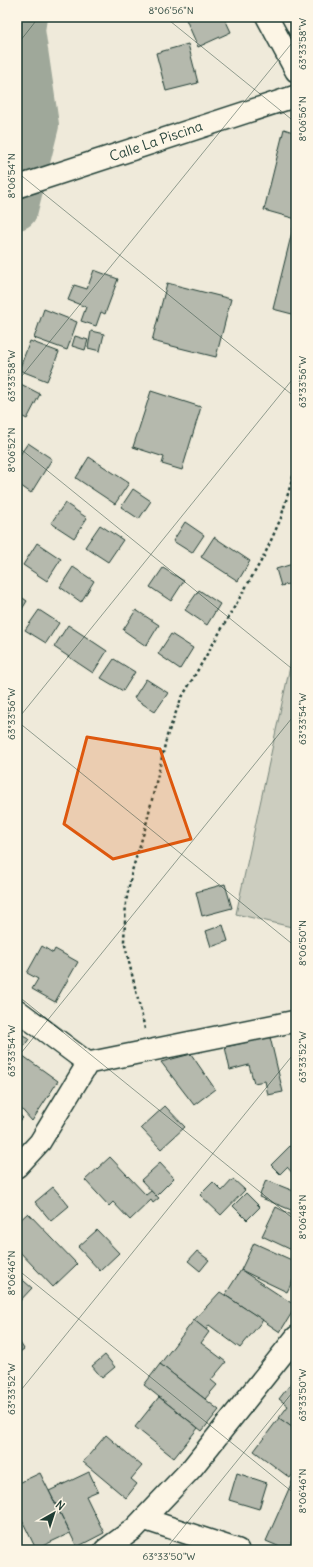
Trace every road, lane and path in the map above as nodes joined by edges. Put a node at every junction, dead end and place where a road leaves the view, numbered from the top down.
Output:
1 (267, 17) edge
2 (296, 71) edge
3 (296, 96) edge
4 (17, 187) edge
5 (296, 466) edge
6 (17, 1010) edge
7 (296, 1021) edge
8 (150, 1050) junction
9 (88, 1063) junction
10 (17, 1167) edge
11 (296, 1337) edge
12 (144, 1519) junction
13 (105, 1550) edge
14 (238, 1550) edge

1 - 2 street
3 - 4 street, Calle La Piscina
5 - 8 path
6 - 9 street
7 - 8 street
8 - 9 street
9 - 10 street
11 - 12 street
12 - 13 street
12 - 14 street

